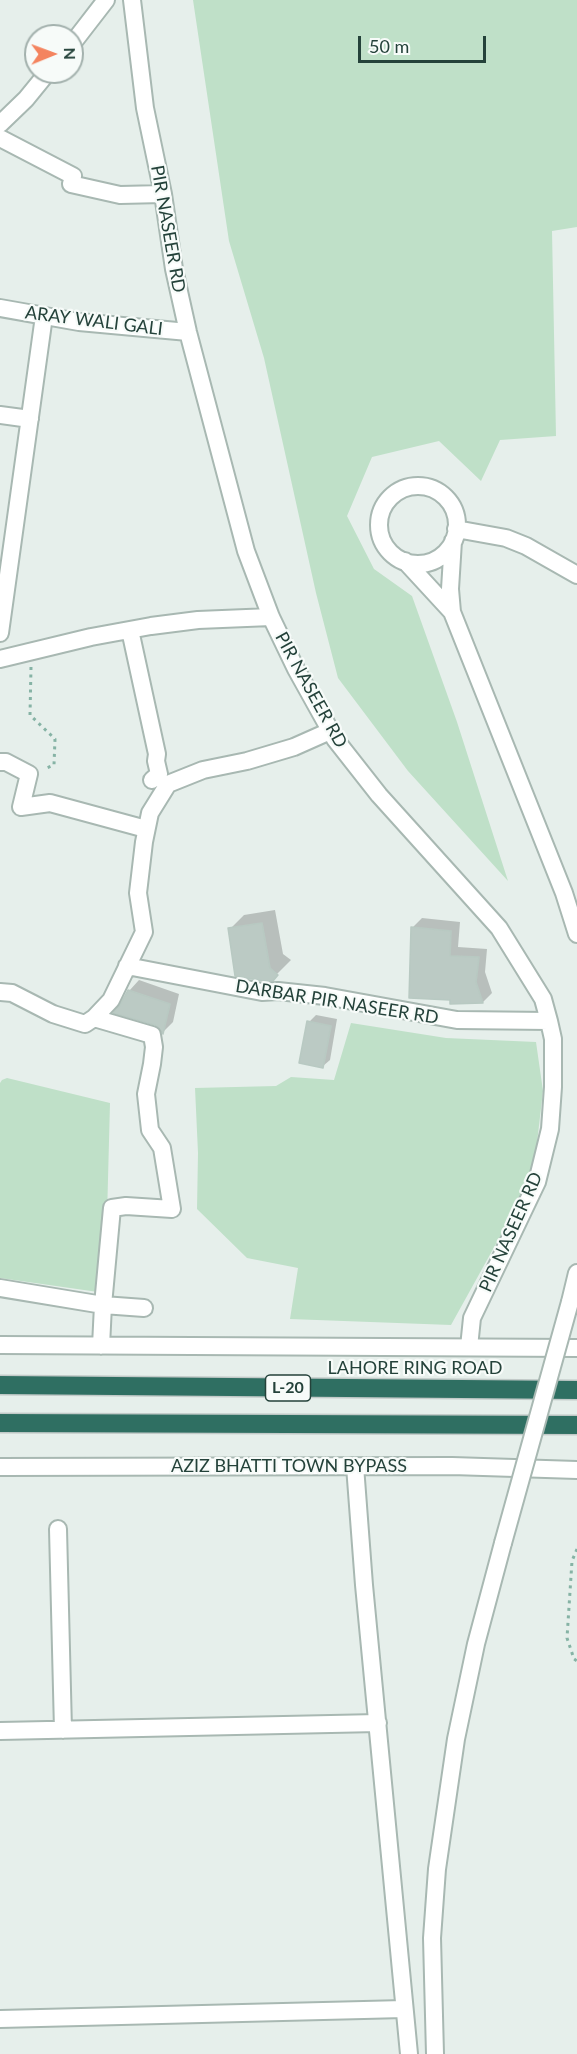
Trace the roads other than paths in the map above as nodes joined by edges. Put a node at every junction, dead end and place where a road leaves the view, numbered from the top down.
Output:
1 (106, 0) edge
2 (132, 0) edge
3 (84, 28) edge
4 (38, 84) edge
5 (0, 124) edge
6 (0, 138) edge
7 (163, 194) junction
8 (0, 308) edge
9 (44, 316) junction
10 (188, 332) junction
11 (0, 415) edge
12 (30, 418) junction
13 (455, 535) junction
14 (405, 561) junction
15 (577, 575) edge
16 (453, 612) junction
17 (271, 617) junction
18 (130, 630) junction
19 (0, 633) edge
20 (0, 659) edge
21 (330, 731) junction
22 (0, 762) edge
23 (152, 780) dead end
24 (147, 829) junction
25 (577, 934) edge
26 (127, 966) junction
27 (0, 992) edge
28 (94, 1018) junction
29 (549, 1021) junction
30 (577, 1273) edge
31 (0, 1288) edge
32 (103, 1305) junction
33 (144, 1308) dead end
34 (0, 1345) edge
35 (101, 1346) junction
36 (469, 1347) junction
37 (577, 1348) edge
38 (0, 1384) edge
39 (577, 1390) edge
40 (0, 1423) edge
41 (577, 1425) edge
42 (355, 1466) junction
43 (0, 1467) edge
44 (577, 1470) edge
45 (58, 1529) dead end
46 (378, 1723) junction
47 (63, 1730) junction
48 (0, 1731) edge
49 (404, 2009) junction
50 (0, 2019) edge
51 (409, 2054) edge
52 (435, 2054) edge

1 - 3 street
2 - 7 street, PIR NASEER RD
4 - 5 street
6 - 7 street
7 - 10 street, PIR NASEER RD
8 - 9 street, ARAY WALI GALI
9 - 10 street, ARAY WALI GALI
9 - 12 street
10 - 17 street, PIR NASEER RD
11 - 12 street
12 - 19 street
13 - 14 street
13 - 14 street
13 - 15 street
13 - 16 street
14 - 16 street
16 - 25 street
17 - 18 street
17 - 21 street, PIR NASEER RD
18 - 20 street
18 - 23 street
21 - 24 street
21 - 29 street, PIR NASEER RD
22 - 24 street
24 - 26 street
26 - 28 street
26 - 29 street, DARBAR PIR NASEER RD
27 - 28 street
28 - 32 street
29 - 36 street, PIR NASEER RD
30 - 52 street, bridge
31 - 32 street
32 - 33 street
32 - 35 street
34 - 35 street
35 - 36 street
36 - 37 street
38 - 39 highway, LAHORE RING ROAD / L-20
40 - 41 highway, L-20
42 - 43 street, AZIZ BHATTI TOWN BYPASS
42 - 44 street, AZIZ BHATTI TOWN BYPASS
42 - 46 street
45 - 47 street
46 - 47 street
46 - 49 street
47 - 48 street
49 - 50 street
49 - 51 street

